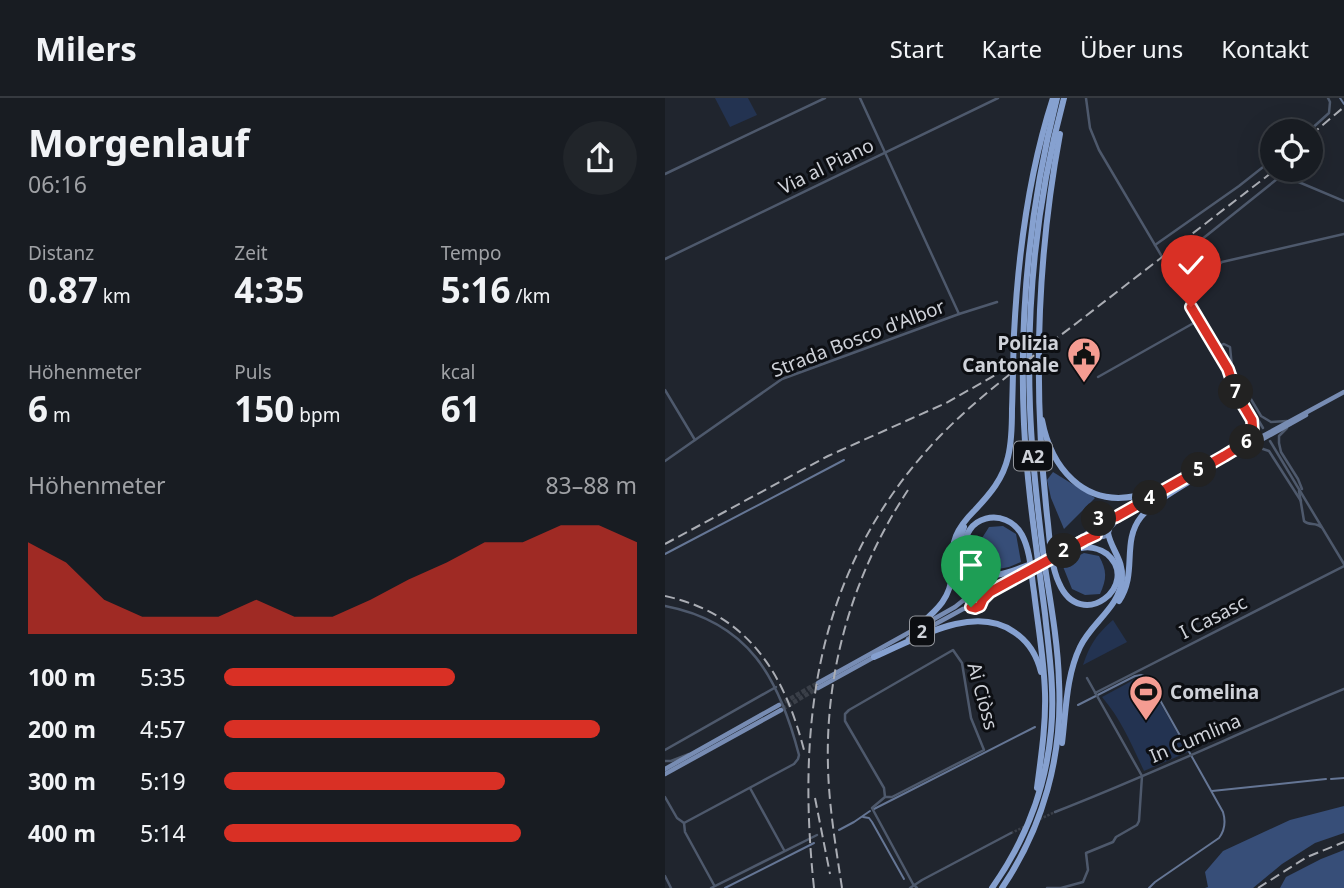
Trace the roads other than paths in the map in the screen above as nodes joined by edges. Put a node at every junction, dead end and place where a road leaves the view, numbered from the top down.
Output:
1 (824, 98) edge
2 (860, 98) edge
3 (998, 98) edge
4 (1055, 98) edge
5 (1066, 98) edge
6 (1086, 98) edge
7 (1328, 98) edge
8 (1322, 119) edge
9 (885, 153) junction
10 (1260, 169) edge
11 (665, 174) edge
12 (1344, 201) edge
13 (1344, 234) edge
14 (1154, 245) junction
15 (665, 259) edge
16 (1168, 268) junction
17 (1184, 294) junction
18 (997, 302) dead end
19 (959, 314) junction
20 (1199, 320) junction
21 (1216, 348) junction
22 (1230, 369) junction
23 (1098, 377) dead end
24 (1039, 387) junction
25 (665, 390) edge
26 (1344, 392) edge
27 (1290, 423) junction
28 (1263, 428) dead end
29 (695, 440) junction
30 (1271, 441) dead end
31 (1226, 457) junction
32 (665, 461) edge
33 (1202, 468) junction
34 (1195, 478) junction
35 (1299, 488) junction
36 (1303, 493) junction
37 (1301, 501) junction
38 (1316, 515) junction
39 (969, 516) junction
40 (1106, 520) junction
41 (1312, 524) junction
42 (1093, 527) junction
43 (1109, 530) junction
44 (1325, 533) junction
45 (1096, 535) junction
46 (1058, 554) junction
47 (1045, 561) joint
48 (1344, 565) edge
49 (1027, 568) junction
50 (978, 591) junction
51 (967, 595) junction
52 (983, 599) junction
53 (665, 606) edge
54 (971, 607) junction
55 (1098, 622) junction
56 (916, 628) junction
57 (874, 657) junction
58 (1087, 678) dead end
59 (776, 687) junction
60 (1344, 689) edge
61 (1096, 695) junction
62 (1045, 698) junction
63 (665, 750) edge
64 (693, 753) junction
65 (665, 765) edge
66 (665, 775) edge
67 (1142, 776) junction
68 (750, 788) junction
69 (665, 797) edge
70 (885, 797) junction
71 (1037, 812) junction
72 (1055, 812) tunnel mouth
73 (684, 823) junction
74 (1011, 833) tunnel mouth
75 (817, 835) dead end
76 (784, 851) junction
77 (665, 876) edge
78 (714, 887) edge
79 (914, 887) edge
80 (671, 888) edge
81 (992, 888) edge
82 (1002, 888) edge
83 (1047, 888) edge

1 - 11 street
2 - 9 street
3 - 9 street, Via al Piano
4 - 39 highway, A2
4 - 71 highway, A2
5 - 24 highway, A2
5 - 71 highway, A2
6 - 14 street
7 - 8 street
9 - 15 street, Via al Piano
9 - 19 street
10 - 14 street
12 - 16 street
13 - 17 street
14 - 16 street
16 - 17 street
17 - 20 street
18 - 19 street, Strada Bosco d'Albor
19 - 29 street, Strada Bosco d'Albor
20 - 21 street
20 - 23 street
21 - 22 street
21 - 22 street
22 - 27 street
22 - 28 street
22 - 31 street
24 - 33 highway, A2
24 - 46 highway, A2
25 - 29 street
26 - 27 main road
27 - 31 main road
27 - 36 street
29 - 32 street, Strada Bosco d'Albor
30 - 35 street
31 - 33 main road
31 - 34 main road
31 - 37 street
33 - 40 main road
34 - 43 main road
34 - 55 highway, A2
35 - 36 street
35 - 37 street
36 - 38 street
37 - 41 street
38 - 41 street
38 - 44 street
39 - 51 highway, A2
39 - 56 highway, A2
40 - 42 main road
40 - 43 main road
41 - 44 street
42 - 45 main road
42 - 46 main road
43 - 45 main road
43 - 55 highway, A2
44 - 48 street
45 - 46 main road
46 - 47 highway, A2
46 - 49 main road
47 - 49 main road
48 - 61 street, I Casasc
49 - 50 main road
49 - 52 main road
49 - 62 highway, A2
50 - 51 main road
50 - 52 main road
51 - 54 main road
51 - 56 main road, 2
52 - 54 main road
53 - 59 street
54 - 57 main road, 2
55 - 71 highway, A2
56 - 57 main road, 2
57 - 62 highway, A2
58 - 61 street
59 - 63 street
59 - 68 street
60 - 67 street, In Cumlina
61 - 67 street
62 - 71 highway, A2
64 - 65 main road
64 - 65 street
64 - 66 main road
67 - 72 street
67 - 83 street, In Cumlina
68 - 73 street
68 - 76 street
69 - 73 street
70 - 70 street, Ai Ciòss
70 - 79 street
71 - 81 highway, A2
71 - 82 highway, A2
73 - 78 street
74 - 79 street
75 - 76 street
76 - 78 street
77 - 80 street

